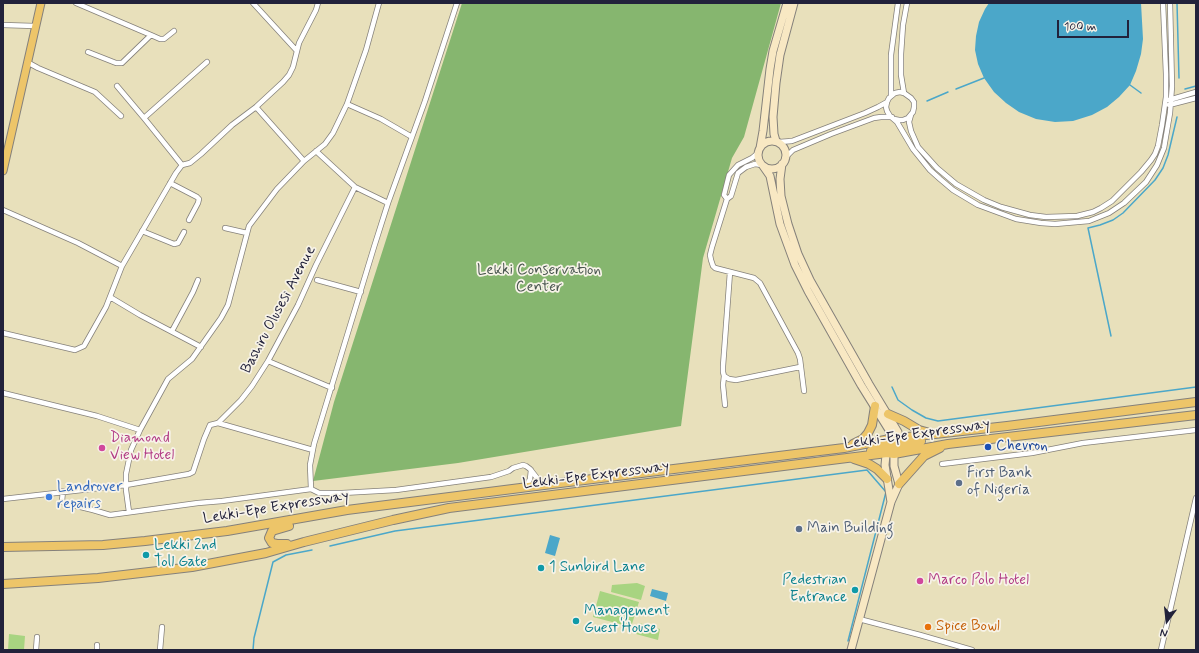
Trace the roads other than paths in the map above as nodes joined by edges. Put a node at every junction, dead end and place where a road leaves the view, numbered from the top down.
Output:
1 (41, 3) edge
2 (76, 3) edge
3 (253, 3) edge
4 (318, 3) edge
5 (379, 3) edge
6 (457, 3) edge
7 (787, 3) edge
8 (794, 3) edge
9 (898, 3) edge
10 (907, 3) edge
11 (1163, 3) edge
12 (1170, 3) edge
13 (3, 24) edge
14 (35, 26) junction
15 (174, 31) dead end
16 (151, 35) junction
17 (297, 51) junction
18 (88, 52) dead end
19 (27, 62) junction
20 (207, 62) dead end
21 (117, 86) dead end
22 (1196, 92) edge
23 (904, 93) junction
24 (891, 96) junction
25 (1196, 98) edge
26 (887, 102) junction
27 (1171, 102) junction
28 (1165, 103) junction
29 (346, 104) junction
30 (256, 107) junction
31 (912, 115) junction
32 (121, 116) dead end
33 (144, 118) junction
34 (893, 118) junction
35 (412, 137) junction
36 (778, 142) junction
37 (759, 150) junction
38 (316, 151) junction
39 (786, 157) junction
40 (304, 161) junction
41 (782, 164) junction
42 (182, 165) junction
43 (763, 166) junction
44 (3, 171) edge
45 (170, 183) junction
46 (355, 187) junction
47 (727, 199) junction
48 (388, 203) junction
49 (3, 210) edge
50 (189, 220) dead end
51 (225, 228) dead end
52 (142, 232) junction
53 (184, 232) dead end
54 (247, 233) junction
55 (122, 266) junction
56 (730, 272) junction
57 (198, 280) dead end
58 (317, 280) dead end
59 (361, 292) junction
60 (110, 298) junction
61 (172, 332) junction
62 (3, 333) edge
63 (201, 347) junction
64 (268, 361) junction
65 (800, 367) junction
66 (724, 376) junction
67 (332, 388) junction
68 (804, 391) dead end
69 (3, 393) edge
70 (1196, 402) edge
71 (725, 405) dead end
72 (875, 406) junction
73 (888, 414) junction
74 (1196, 415) edge
75 (218, 423) junction
76 (1006, 426) junction
77 (140, 430) junction
78 (1196, 430) edge
79 (937, 434) junction
80 (948, 444) junction
81 (892, 446) junction
82 (844, 448) junction
83 (313, 450) junction
84 (849, 458) junction
85 (806, 463) junction
86 (942, 464) dead end
87 (531, 470) junction
88 (887, 479) junction
89 (899, 484) junction
90 (126, 485) junction
91 (544, 485) junction
92 (526, 487) junction
93 (311, 489) junction
94 (63, 491) junction
95 (1196, 498) edge
96 (3, 499) edge
97 (891, 502) junction
98 (129, 512) junction
99 (311, 517) junction
100 (304, 542) junction
101 (3, 547) edge
102 (3, 584) edge
103 (859, 619) junction
104 (162, 627) dead end
105 (37, 637) dead end
106 (36, 650) edge
107 (160, 650) edge
108 (851, 650) edge
109 (972, 650) edge
110 (1161, 650) edge

1 - 14 main road
2 - 16 street
3 - 17 street
4 - 17 street
5 - 29 street
6 - 35 street
7 - 37 street
8 - 36 street
9 - 24 street
10 - 23 street
11 - 28 street
12 - 27 street
13 - 14 street
14 - 19 main road
15 - 16 street
16 - 18 street
17 - 30 street
19 - 32 street
19 - 44 main road
20 - 33 street
21 - 33 street
22 - 27 street
23 - 24 street
23 - 31 street
24 - 26 street
25 - 27 street
26 - 34 street
26 - 36 street
27 - 28 street
27 - 34 street
28 - 31 street
29 - 35 street
29 - 38 street
30 - 40 street
30 - 42 street
31 - 34 street
33 - 42 street
34 - 39 street
35 - 48 street
36 - 37 street
36 - 39 street
37 - 43 street
37 - 47 street
38 - 40 street
38 - 46 street
39 - 41 street
40 - 54 street
41 - 43 street
41 - 73 street
42 - 45 street
43 - 47 street
43 - 72 street
45 - 50 street
45 - 52 street
46 - 48 street
46 - 64 street, Bashiru Olusesi Avenue
47 - 56 street
48 - 59 street
49 - 55 street
51 - 54 street
52 - 53 street
52 - 55 street
54 - 63 street
55 - 60 street
56 - 65 street
56 - 66 street
57 - 61 street
58 - 59 street
59 - 67 street
60 - 61 street
60 - 62 street
61 - 63 street
63 - 77 street
64 - 67 street
64 - 75 street, Bashiru Olusesi Avenue
65 - 66 street
65 - 68 street
66 - 71 street
67 - 83 street
69 - 77 street
70 - 76 highway, Lekki-Epe Expressway
72 - 81 street
72 - 82 highway
73 - 79 highway
73 - 81 street
74 - 80 highway, Lekki-Epe Expressway
75 - 83 street
75 - 90 street, Bashiru Olusesi Avenue
76 - 79 highway, Lekki-Epe Expressway
76 - 81 highway
77 - 90 street
78 - 86 street
79 - 81 highway, Lekki-Epe Expressway
80 - 81 highway, Lekki-Epe Expressway
80 - 89 highway
81 - 82 highway, Lekki-Epe Expressway
81 - 84 highway, Lekki-Epe Expressway
81 - 85 highway
81 - 88 street
81 - 89 street
82 - 91 highway, Lekki-Epe Expressway
83 - 93 street
84 - 85 highway, Lekki-Epe Expressway
84 - 88 highway
85 - 100 highway, Lekki-Epe Expressway
87 - 91 street
87 - 92 street
87 - 93 street
88 - 97 street
89 - 97 street
90 - 94 street
90 - 98 street
91 - 92 highway, Lekki-Epe Expressway
92 - 99 highway, Lekki-Epe Expressway
93 - 98 street
94 - 96 street
94 - 98 street
95 - 110 street
97 - 103 street
99 - 100 highway
99 - 101 highway, Lekki-Epe Expressway
100 - 102 highway, Lekki-Epe Expressway
103 - 108 street
103 - 109 street
104 - 107 street
105 - 106 street

